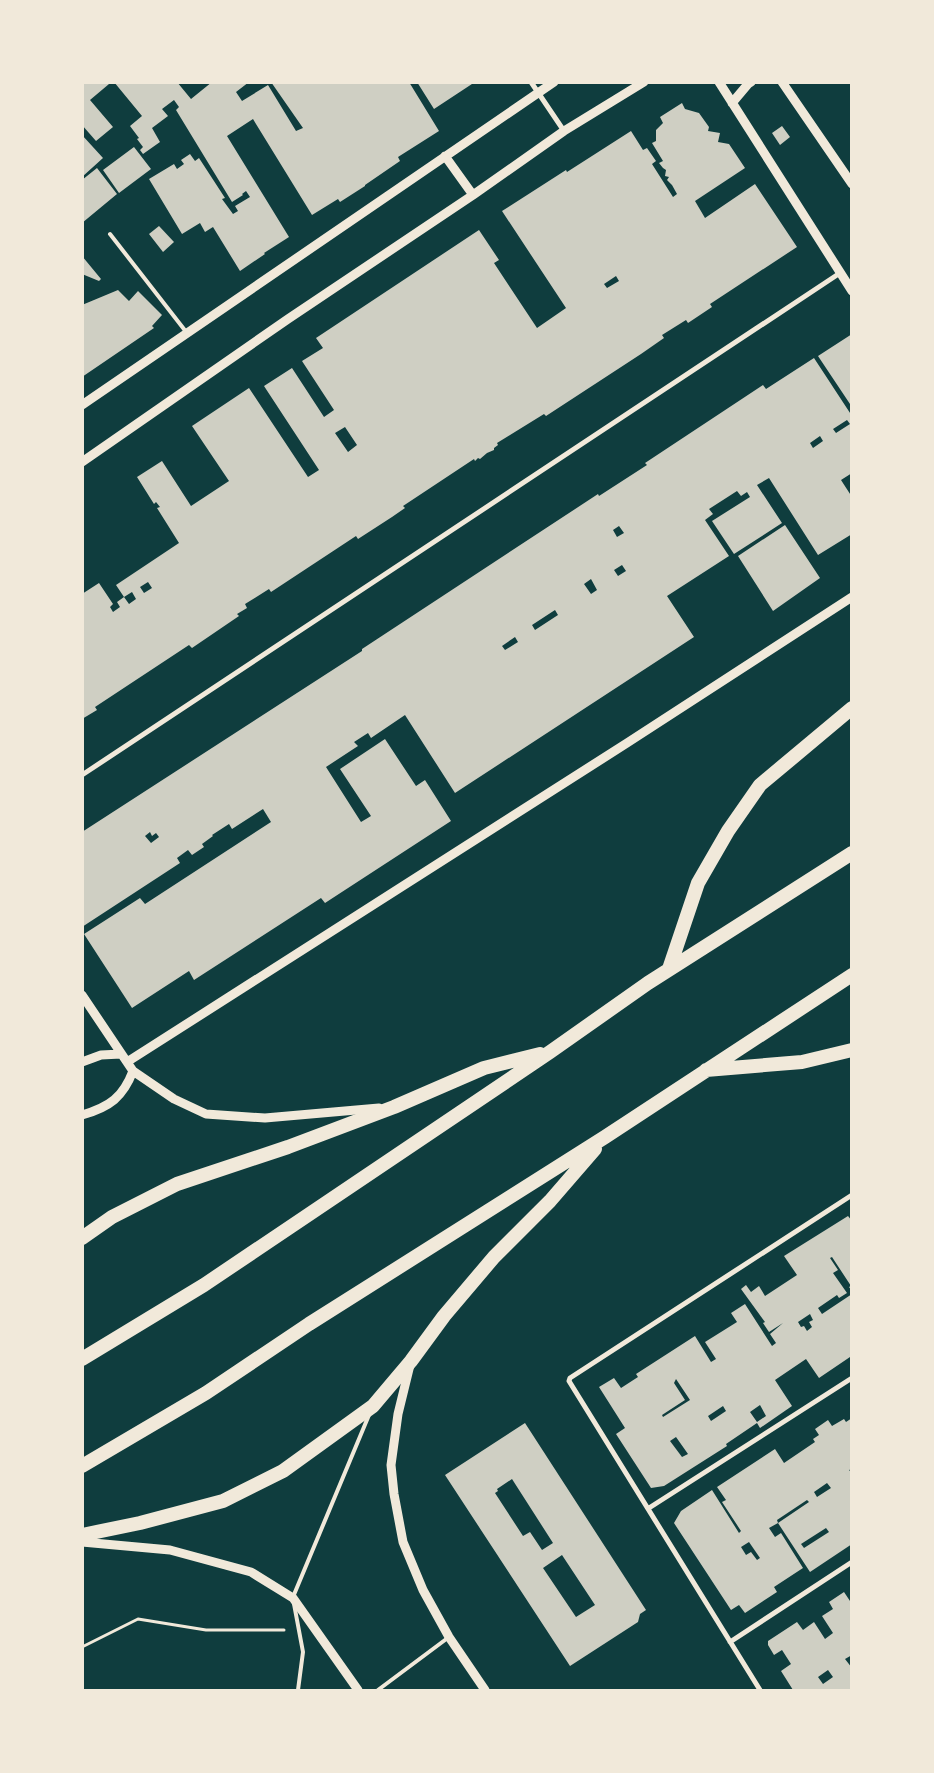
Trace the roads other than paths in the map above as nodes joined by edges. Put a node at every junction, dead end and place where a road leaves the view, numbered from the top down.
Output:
1 (531, 82) edge
2 (554, 82) edge
3 (644, 82) edge
4 (719, 82) edge
5 (751, 82) edge
6 (782, 82) edge
7 (537, 93) junction
8 (732, 103) junction
9 (564, 131) junction
10 (445, 156) junction
11 (852, 184) edge
12 (473, 195) junction
13 (110, 234) dead end
14 (840, 274) junction
15 (852, 291) edge
16 (187, 333) junction
17 (82, 405) edge
18 (82, 462) edge
19 (852, 597) edge
20 (852, 708) edge
21 (82, 775) edge
22 (852, 853) edge
23 (670, 969) junction
24 (852, 974) edge
25 (82, 995) edge
26 (852, 1050) edge
27 (550, 1052) junction
28 (121, 1054) junction
29 (82, 1062) edge
30 (127, 1062) junction
31 (706, 1070) junction
32 (133, 1071) junction
33 (394, 1107) junction
34 (82, 1114) edge
35 (605, 1137) junction
36 (852, 1195) edge
37 (82, 1238) edge
38 (82, 1359) edge
39 (411, 1361) junction
40 (852, 1378) edge
41 (373, 1406) junction
42 (82, 1466) edge
43 (649, 1508) junction
44 (82, 1535) edge
45 (82, 1542) edge
46 (852, 1562) edge
47 (293, 1598) junction
48 (449, 1637) junction
49 (730, 1642) junction
50 (298, 1690) edge
51 (358, 1690) edge
52 (378, 1690) edge
53 (485, 1690) edge
54 (760, 1690) edge

1 - 7 street
2 - 7 street
3 - 9 street
4 - 8 street
5 - 8 street
6 - 11 street
7 - 9 street
7 - 10 street
8 - 14 street
9 - 12 street
10 - 12 street
10 - 16 street
12 - 18 street
13 - 16 lane
14 - 15 street
14 - 21 street
16 - 17 street
19 - 30 street
20 - 23 highway
22 - 23 highway
23 - 27 highway
24 - 31 highway
25 - 28 street
26 - 31 highway
27 - 33 highway
27 - 38 highway
28 - 29 street
28 - 30 street
30 - 32 street
31 - 35 highway
32 - 33 street
32 - 34 street
33 - 37 highway
35 - 39 highway
35 - 42 highway
36 - 43 street
39 - 41 highway
39 - 48 street
40 - 43 street
41 - 44 highway
41 - 47 lane
43 - 49 street
45 - 47 street
46 - 49 street
47 - 50 lane
47 - 51 street
48 - 52 lane
48 - 53 street
49 - 54 street

